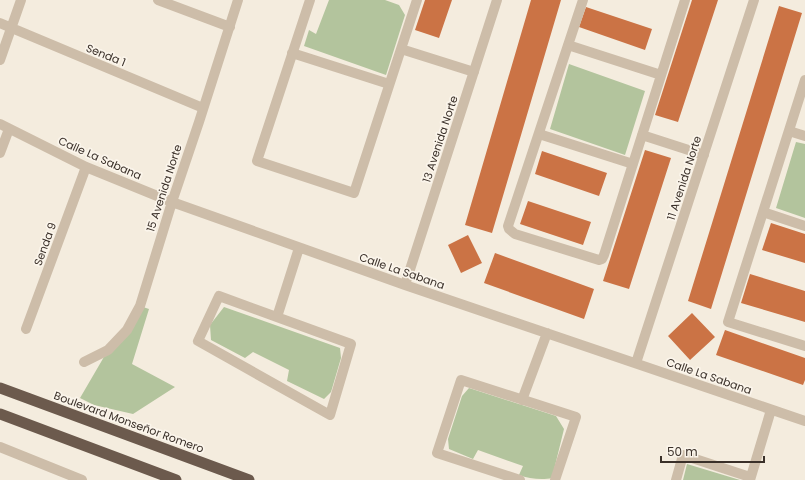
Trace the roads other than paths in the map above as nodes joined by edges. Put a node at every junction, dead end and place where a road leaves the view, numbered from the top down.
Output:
1 (21, 0) edge
2 (158, 0) edge
3 (238, 0) edge
4 (310, 0) edge
5 (497, 0) edge
6 (583, 0) edge
7 (685, 0) edge
8 (754, 0) edge
9 (414, 1) edge
10 (0, 23) edge
11 (230, 27) junction
12 (11, 29) junction
13 (568, 45) junction
14 (401, 49) junction
15 (292, 53) junction
16 (0, 60) edge
17 (474, 72) junction
18 (661, 75) junction
19 (805, 80) edge
20 (389, 84) junction
21 (203, 108) junction
22 (4, 126) edge
23 (789, 131) junction
24 (539, 134) junction
25 (642, 135) junction
26 (805, 136) edge
27 (0, 152) edge
28 (704, 155) junction
29 (633, 164) junction
30 (86, 167) junction
31 (172, 202) junction
32 (763, 212) junction
33 (805, 226) edge
34 (299, 248) junction
35 (405, 285) junction
36 (277, 317) junction
37 (26, 329) dead end
38 (547, 333) junction
39 (805, 346) edge
40 (84, 362) dead end
41 (636, 363) junction
42 (0, 388) edge
43 (522, 400) junction
44 (771, 410) junction
45 (0, 414) edge
46 (805, 421) edge
47 (0, 447) edge
48 (131, 463) junction
49 (78, 479) edge
50 (750, 479) edge
51 (166, 480) edge
52 (176, 480) edge
53 (249, 480) edge
54 (520, 480) edge
55 (555, 480) edge
56 (676, 480) edge

1 - 12 street
2 - 11 street
3 - 11 street, 15 Avenida Norte
4 - 15 street
5 - 17 street, 13 Avenida Norte
6 - 13 street
7 - 18 street
8 - 28 street, 11 Avenida Norte
9 - 14 street
10 - 12 street, Senda 1
11 - 21 street, 15 Avenida Norte
12 - 16 street
12 - 21 street, Senda 1
13 - 18 street
13 - 24 street
14 - 17 street
14 - 20 street
15 - 20 street
15 - 20 street
17 - 35 street, 13 Avenida Norte
18 - 25 street
19 - 23 street
21 - 31 street, 15 Avenida Norte
22 - 27 street
22 - 30 street, Calle La Sabana
23 - 26 street
23 - 32 street
24 - 29 street
24 - 29 street
25 - 28 street
25 - 29 street
28 - 41 street, 11 Avenida Norte
30 - 31 street, Calle La Sabana
30 - 37 street, Senda 9
31 - 34 street, Calle La Sabana
31 - 40 street, 15 Avenida Norte
32 - 33 street
32 - 39 street
34 - 35 street, Calle La Sabana
34 - 36 street
35 - 38 street, Calle La Sabana
36 - 36 street
38 - 41 street, Calle La Sabana
38 - 43 street
41 - 44 street, Calle La Sabana
42 - 53 highway, Boulevard Monseñor Romero
43 - 54 street
43 - 55 street
44 - 46 street, Calle La Sabana
44 - 50 street
45 - 48 highway
47 - 49 street
48 - 51 highway
48 - 52 highway
50 - 56 street

